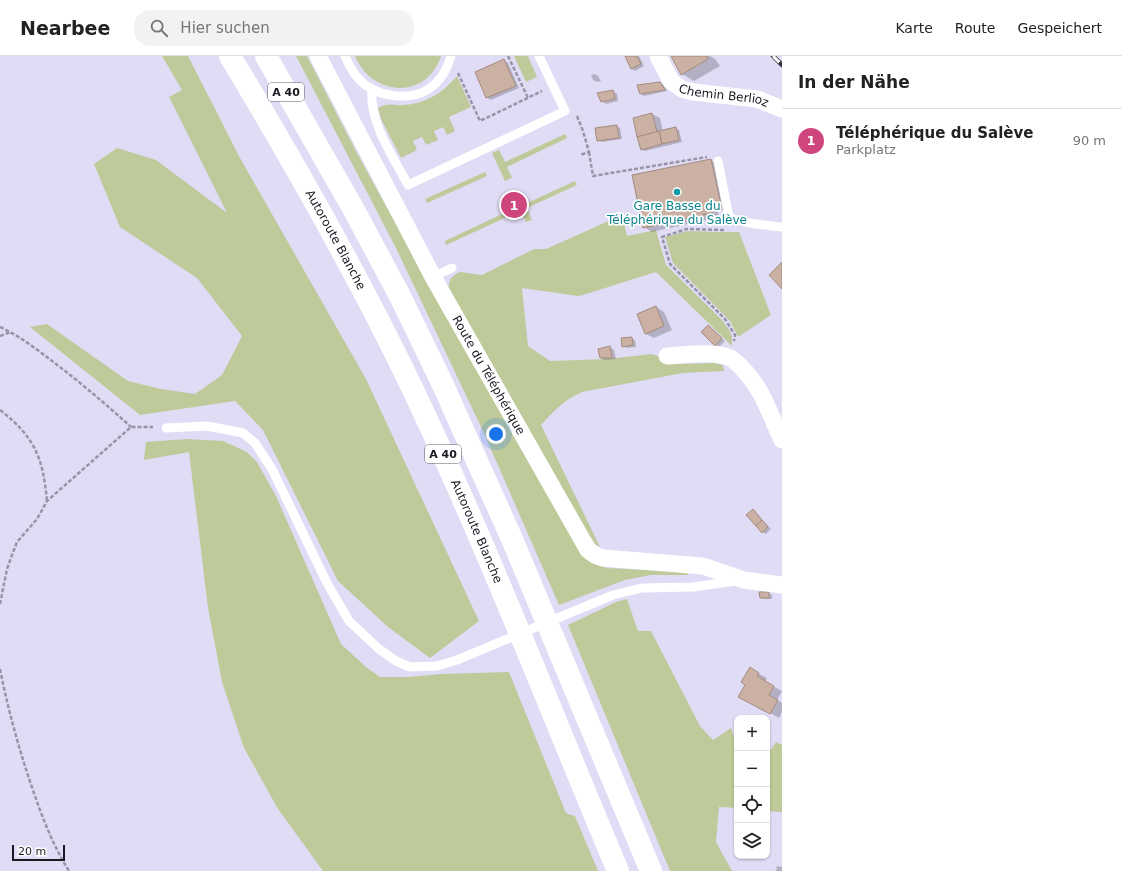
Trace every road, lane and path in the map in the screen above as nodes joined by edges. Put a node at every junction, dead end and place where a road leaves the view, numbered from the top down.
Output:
1 (230, 56) edge
2 (266, 56) edge
3 (272, 56) edge
4 (318, 56) edge
5 (345, 56) edge
6 (450, 56) edge
7 (508, 56) edge
8 (539, 56) edge
9 (658, 56) edge
10 (553, 86) junction
11 (372, 89) junction
12 (528, 98) junction
13 (782, 109) edge
14 (565, 111) junction
15 (308, 127) junction
16 (589, 152) junction
17 (580, 156) dead end
18 (718, 161) joint
19 (782, 227) edge
20 (724, 230) dead end
21 (452, 268) dead end
22 (433, 277) junction
23 (0, 328) edge
24 (11, 332) junction
25 (0, 336) edge
26 (667, 356) dead end
27 (730, 357) junction
28 (0, 410) edge
29 (132, 427) junction
30 (166, 428) joint
31 (782, 440) edge
32 (47, 501) junction
33 (744, 580) junction
34 (782, 585) edge
35 (0, 604) edge
36 (0, 670) edge
37 (69, 871) edge
38 (618, 871) edge
39 (650, 871) edge

1 - 38 highway, Autoroute Blanche / A 40
2 - 15 highway, A 40
3 - 15 highway
4 - 22 street, Route du Téléphérique
5 - 11 lane
6 - 11 lane
6 - 12 path
7 - 12 path
8 - 10 lane
9 - 13 street, Chemin Berlioz
10 - 12 path
10 - 14 lane
11 - 14 lane
14 - 16 path
15 - 39 highway, A 40
16 - 17 path
16 - 18 path
18 - 19 lane
20 - 27 path
21 - 22 lane
22 - 33 street, Route du Téléphérique
23 - 24 path
24 - 25 path
24 - 29 path
26 - 27 street
27 - 31 street
28 - 32 path
29 - 30 path
29 - 32 path
30 - 33 lane
32 - 35 path
33 - 34 street, Route du Téléphérique
36 - 37 path

